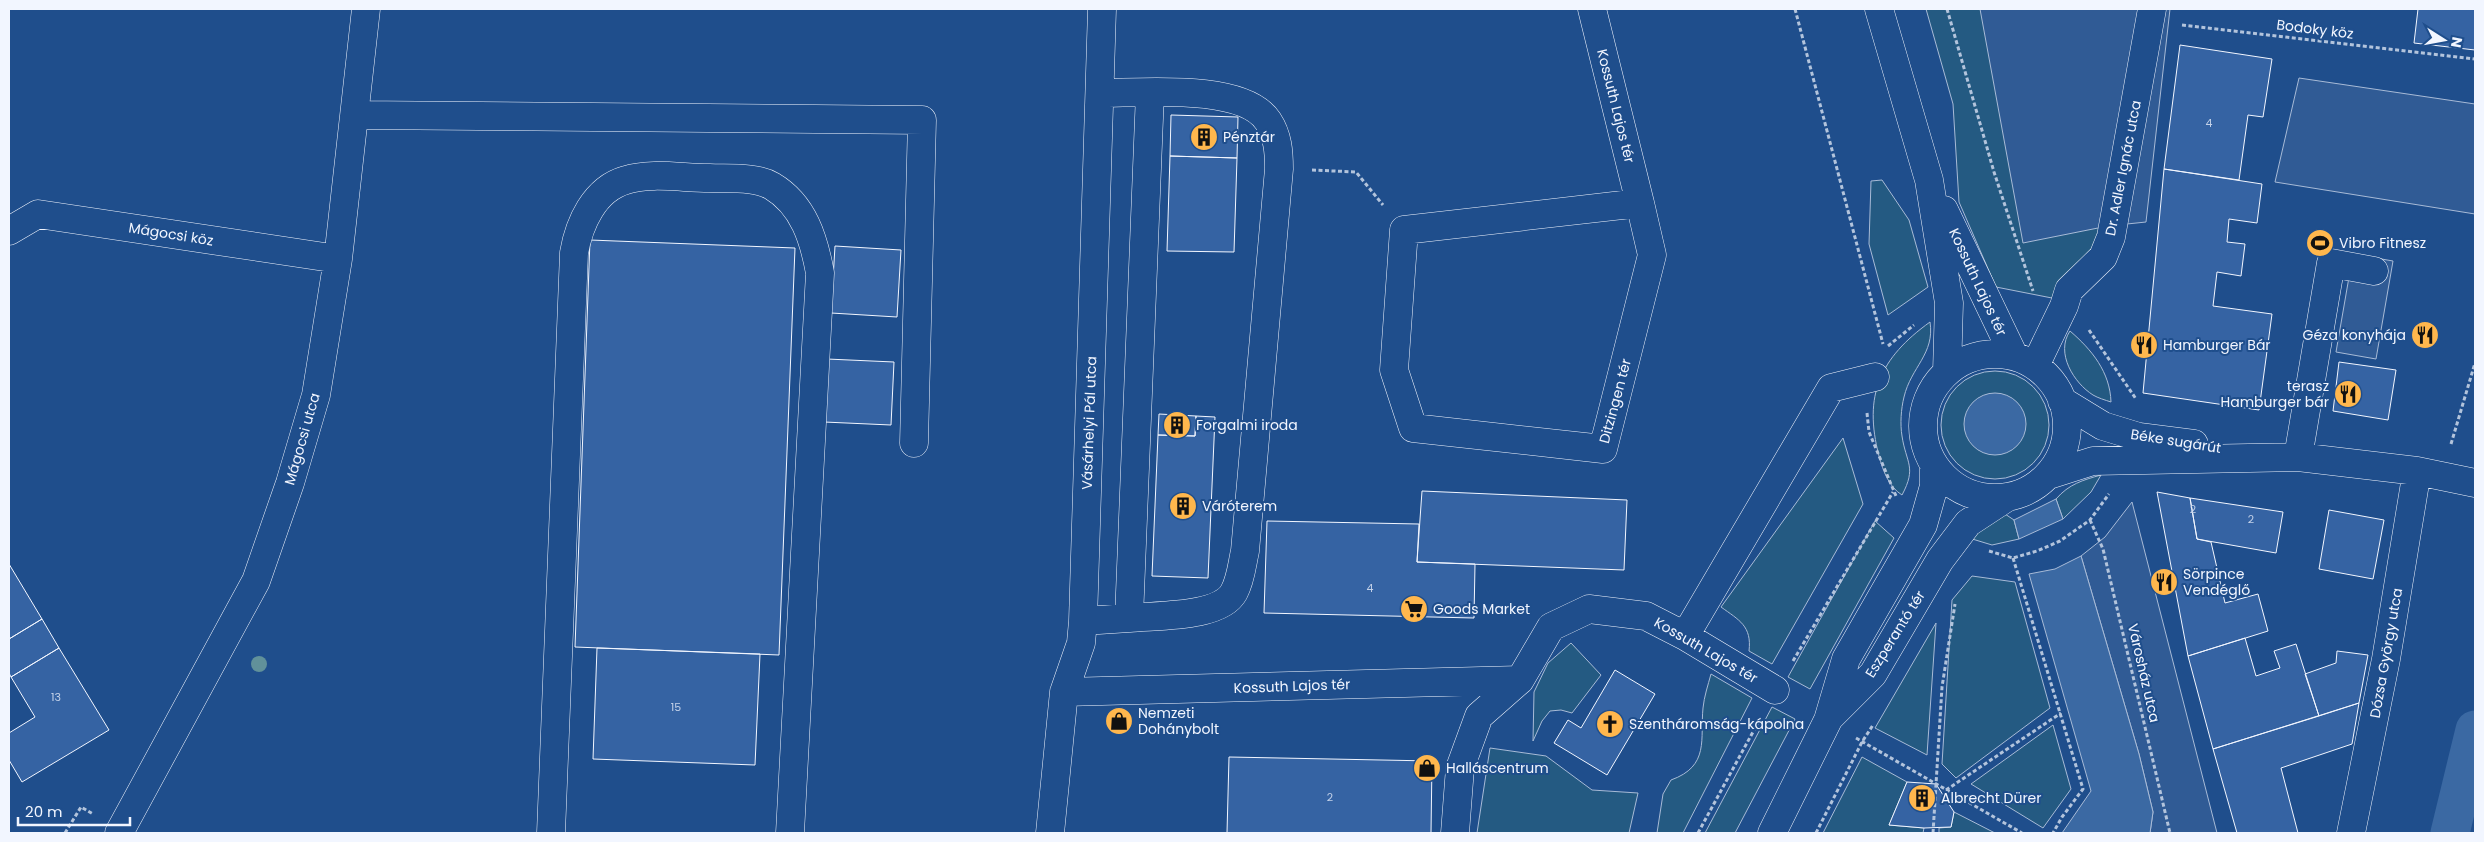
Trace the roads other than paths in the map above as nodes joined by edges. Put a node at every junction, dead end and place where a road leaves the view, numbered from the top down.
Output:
1 (366, 9) edge
2 (1102, 9) edge
3 (1592, 9) edge
4 (1879, 9) edge
5 (2152, 15) edge
6 (1100, 93) junction
7 (1150, 93) junction
8 (356, 115) junction
9 (1930, 180) junction
10 (1640, 203) junction
11 (9, 231) edge
12 (338, 259) junction
13 (2374, 271) dead end
14 (2024, 361) junction
15 (1947, 372) junction
16 (1875, 377) road end
17 (2062, 400) junction
18 (914, 443) dead end
19 (2298, 457) junction
20 (1934, 465) junction
21 (2049, 475) junction
22 (2447, 477) edge
23 (2006, 498) junction
24 (1129, 618) junction
25 (1083, 621) junction
26 (1685, 636) junction
27 (1520, 680) junction
28 (1776, 690) road end
29 (1064, 692) junction
30 (1828, 720) junction
31 (119, 833) edge
32 (551, 833) edge
33 (790, 833) edge
34 (1050, 833) edge
35 (1455, 833) edge
36 (1772, 833) edge
37 (2351, 833) edge

1 - 8 street, Mágocsi utca
2 - 6 street, Vásárhelyi Pál utca
3 - 10 street, Kossuth Lajos tér
4 - 9 street, Kossuth Lajos tér
5 - 14 street, Dr. Adler Ignác utca
6 - 7 street
6 - 25 street, Vásárhelyi Pál utca
7 - 24 street
7 - 24 street
8 - 12 street, Mágocsi utca
8 - 18 street
9 - 14 street, Kossuth Lajos tér
9 - 15 street, Kossuth Lajos tér
10 - 10 street, Ditzingen tér
11 - 12 street, Mágocsi köz
12 - 31 street, Mágocsi utca
13 - 19 street
14 - 15 street
14 - 17 street
15 - 20 street
16 - 26 street
17 - 19 street, Béke sugárút
17 - 21 street
19 - 21 street
19 - 22 street
20 - 23 street
20 - 30 street, Eszperantó tér
21 - 23 street
22 - 37 street, Dózsa György utca
23 - 30 street, Eszperantó tér
24 - 25 street
25 - 29 street, Vásárhelyi Pál utca
26 - 27 street, Kossuth Lajos tér
26 - 28 street, Kossuth Lajos tér
27 - 29 street, Kossuth Lajos tér
27 - 35 street, Kossuth Lajos tér
29 - 34 street, Vásárhelyi Pál utca
30 - 36 street
32 - 33 street

